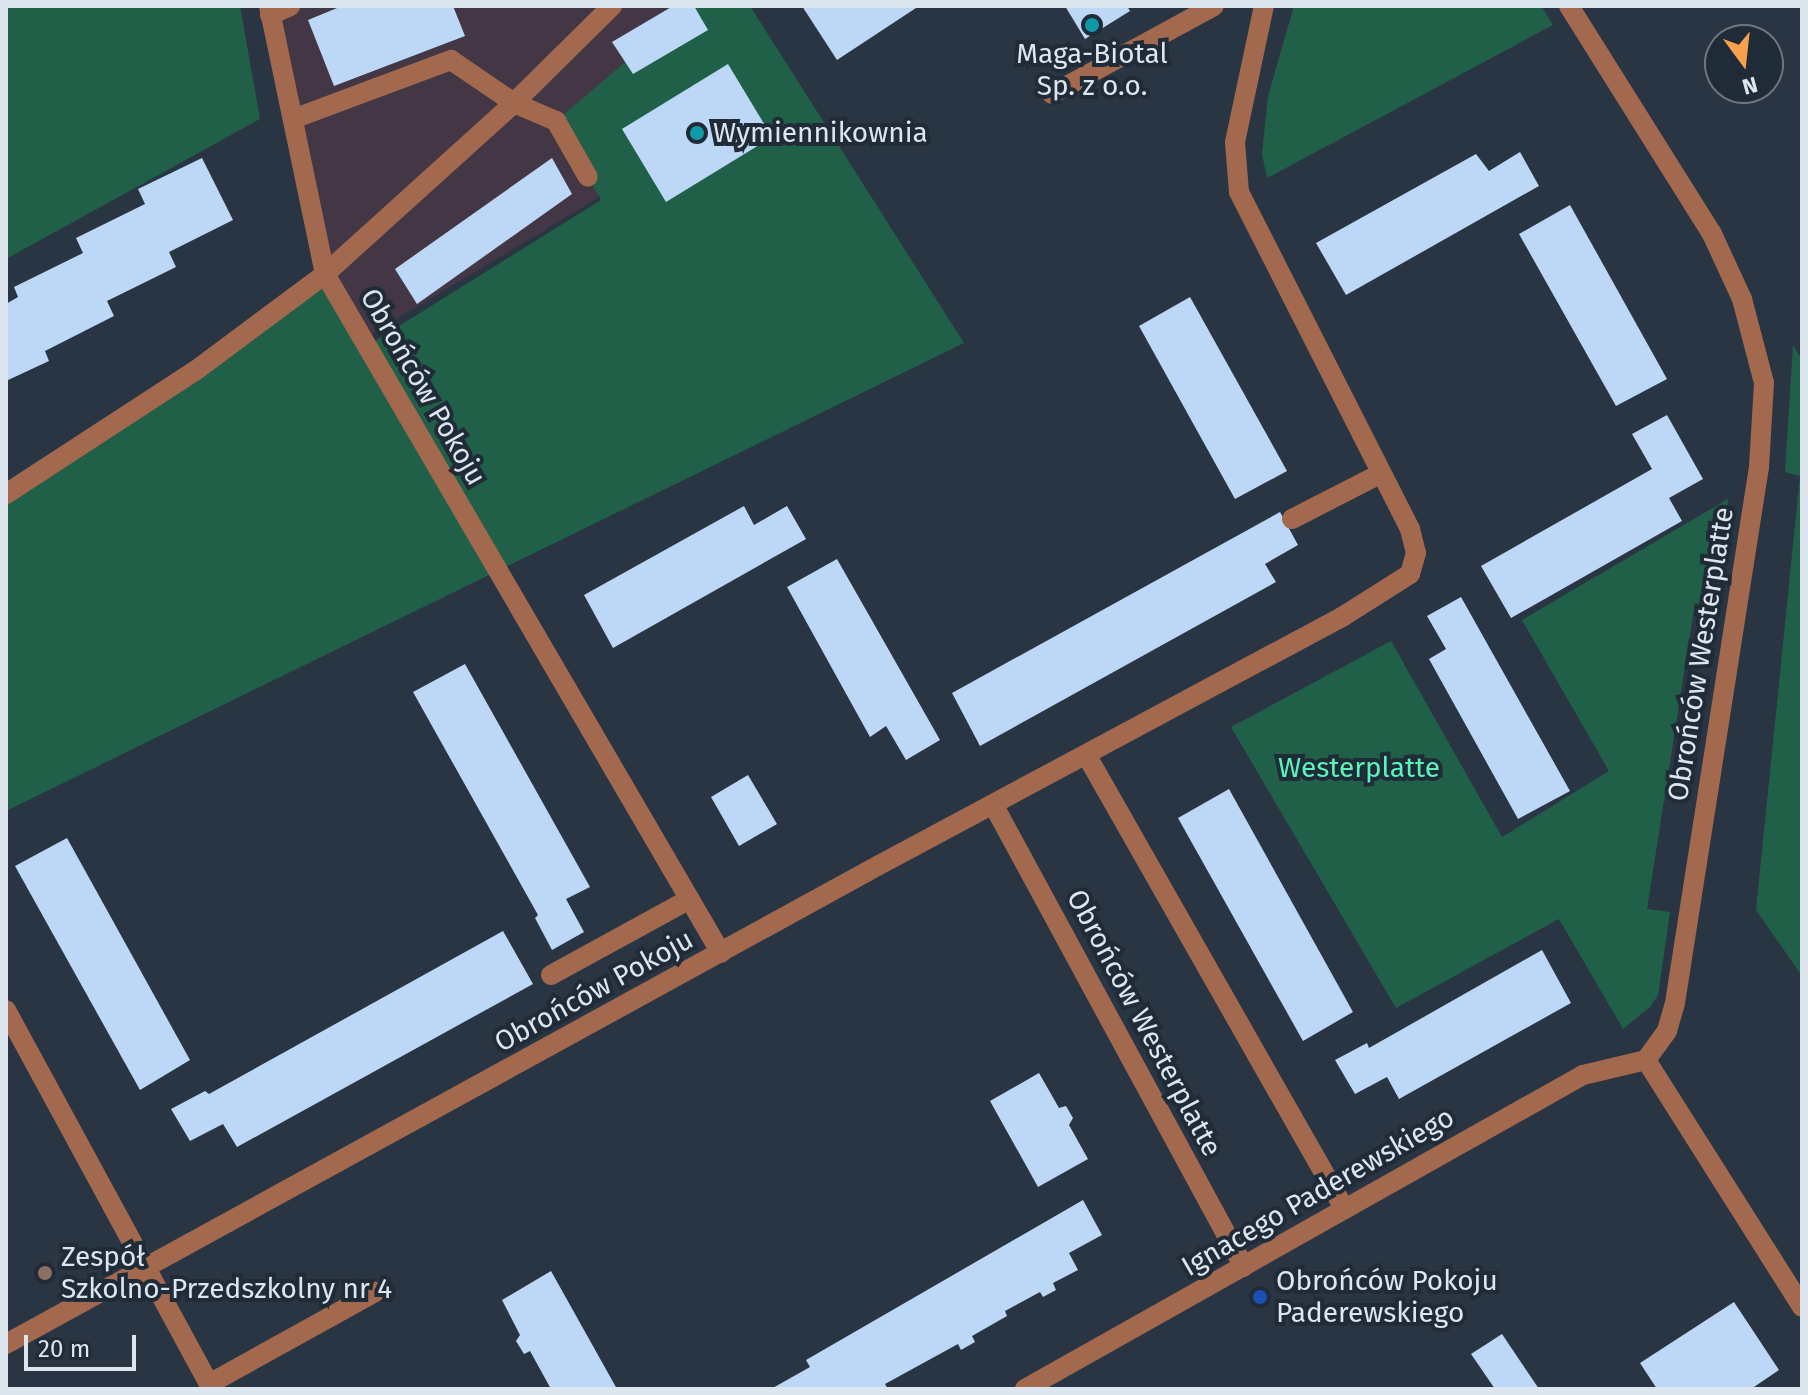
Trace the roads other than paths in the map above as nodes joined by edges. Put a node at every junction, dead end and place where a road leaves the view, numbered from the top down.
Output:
1 (290, 6) edge
2 (612, 6) edge
3 (1214, 6) edge
4 (1264, 6) edge
5 (1569, 6) edge
6 (270, 10) edge
7 (1052, 94) dead end
8 (514, 103) junction
9 (293, 119) junction
10 (588, 177) dead end
11 (325, 274) junction
12 (1380, 474) junction
13 (6, 494) edge
14 (1292, 519) dead end
15 (1087, 756) junction
16 (994, 806) junction
17 (690, 899) junction
18 (721, 953) junction
19 (551, 975) dead end
20 (6, 1010) edge
21 (1646, 1060) junction
22 (1344, 1208) junction
23 (146, 1267) junction
24 (1244, 1267) junction
25 (375, 1292) dead end
26 (1802, 1307) edge
27 (6, 1344) edge
28 (1025, 1389) edge

1 - 6 street
2 - 8 street
3 - 7 street
4 - 12 street
5 - 21 street, Obrońców Westerplatte
6 - 9 street, Obrońców Pokoju
8 - 9 street
8 - 10 street
8 - 11 street
9 - 11 street, Obrońców Pokoju
11 - 13 street, Obrońców Pokoju
11 - 17 street, Obrońców Pokoju
12 - 14 street
12 - 15 street
15 - 16 street
15 - 22 street
16 - 18 street
16 - 24 street, Obrońców Westerplatte
17 - 18 street, Obrońców Pokoju
17 - 19 street
18 - 23 street, Obrońców Pokoju
20 - 23 street
21 - 22 street, Ignacego Paderewskiego
21 - 26 street
22 - 24 street, Ignacego Paderewskiego
23 - 25 street
23 - 27 street, Obrońców Pokoju
24 - 28 street, Ignacego Paderewskiego

